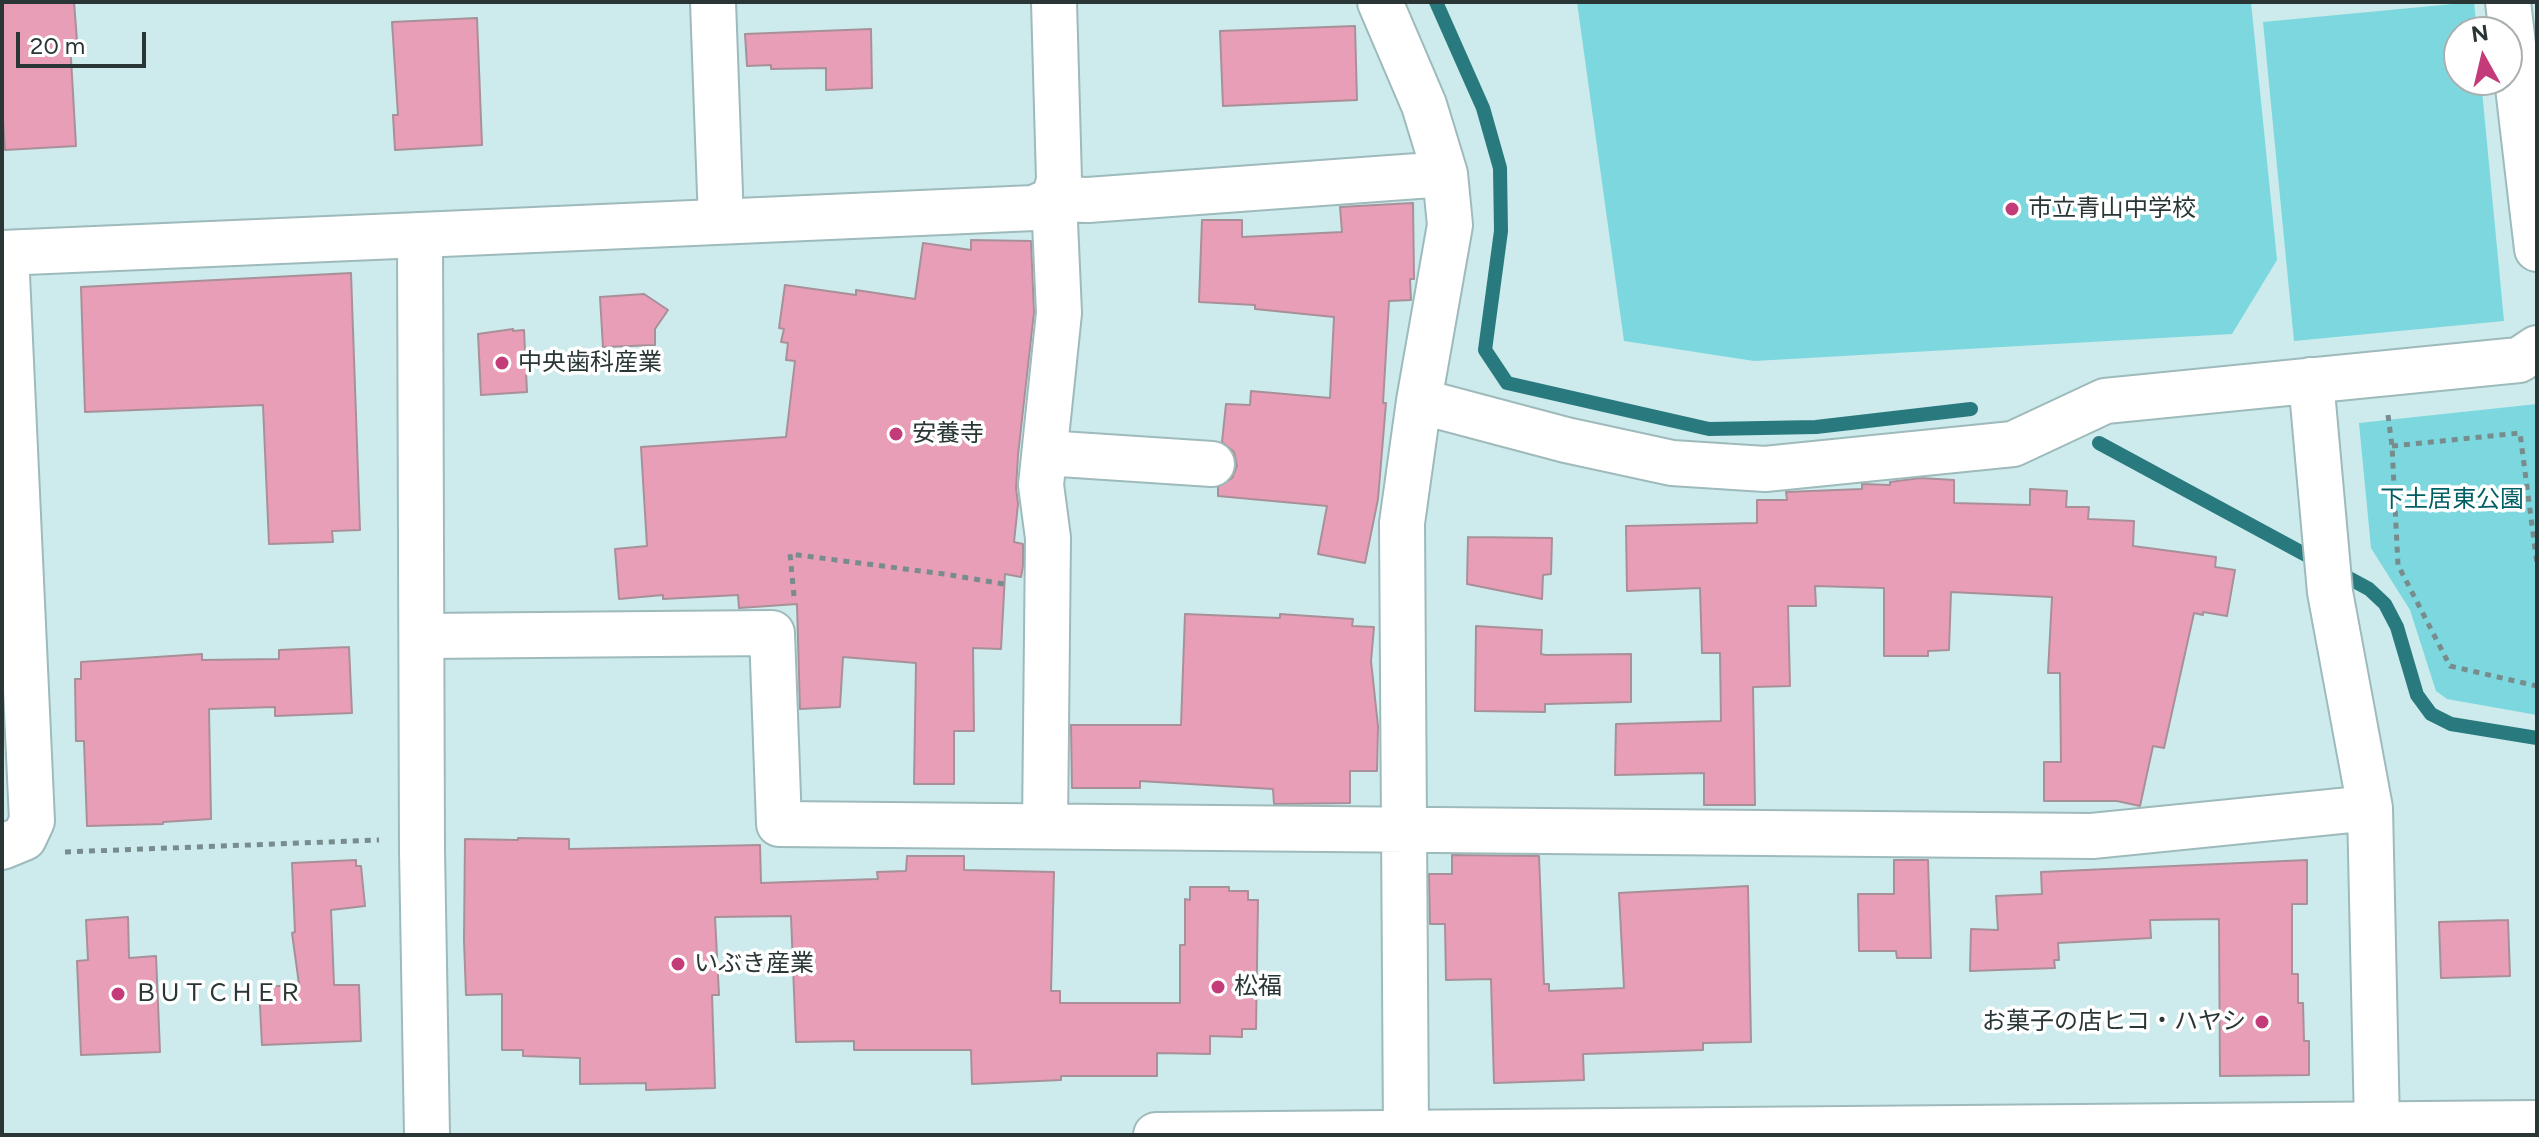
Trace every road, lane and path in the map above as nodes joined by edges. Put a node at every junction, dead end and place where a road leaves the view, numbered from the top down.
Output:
1 (713, 2) edge
2 (1054, 2) edge
3 (1380, 2) edge
4 (2508, 2) edge
5 (1445, 174) junction
6 (1054, 199) junction
7 (721, 221) junction
8 (420, 235) junction
9 (2537, 249) edge
10 (4, 253) edge
11 (2537, 348) edge
12 (2311, 380) junction
13 (1419, 401) junction
14 (1045, 453) junction
15 (1212, 464) dead end
16 (2537, 564) edge
17 (11, 584) edge
18 (1047, 592) junction
19 (772, 633) junction
20 (422, 636) junction
21 (2537, 686) edge
22 (2370, 808) junction
23 (1045, 826) junction
24 (1403, 830) junction
25 (382, 840) dead end
26 (13, 843) edge
27 (2537, 1123) edge
28 (2377, 1125) junction
29 (2319, 1130) edge
30 (2491, 1130) edge
31 (1406, 1132) junction
32 (1835, 1132) edge
33 (427, 1135) edge
34 (1156, 1135) edge

1 - 7 street
2 - 6 street
3 - 5 street
4 - 9 street
5 - 6 street
5 - 13 street
6 - 7 street
6 - 14 street
7 - 8 street
8 - 10 street
8 - 20 street
10 - 17 street
11 - 12 street
12 - 13 street
12 - 22 street
13 - 24 street
14 - 15 street
14 - 18 street
16 - 21 path
17 - 26 street
18 - 19 path
18 - 23 street
19 - 20 street
19 - 23 street
20 - 33 street
22 - 24 street
22 - 28 street
23 - 24 street
24 - 31 street
25 - 26 path
27 - 30 street
28 - 29 street
28 - 30 street
29 - 32 street
31 - 32 street
31 - 34 street

